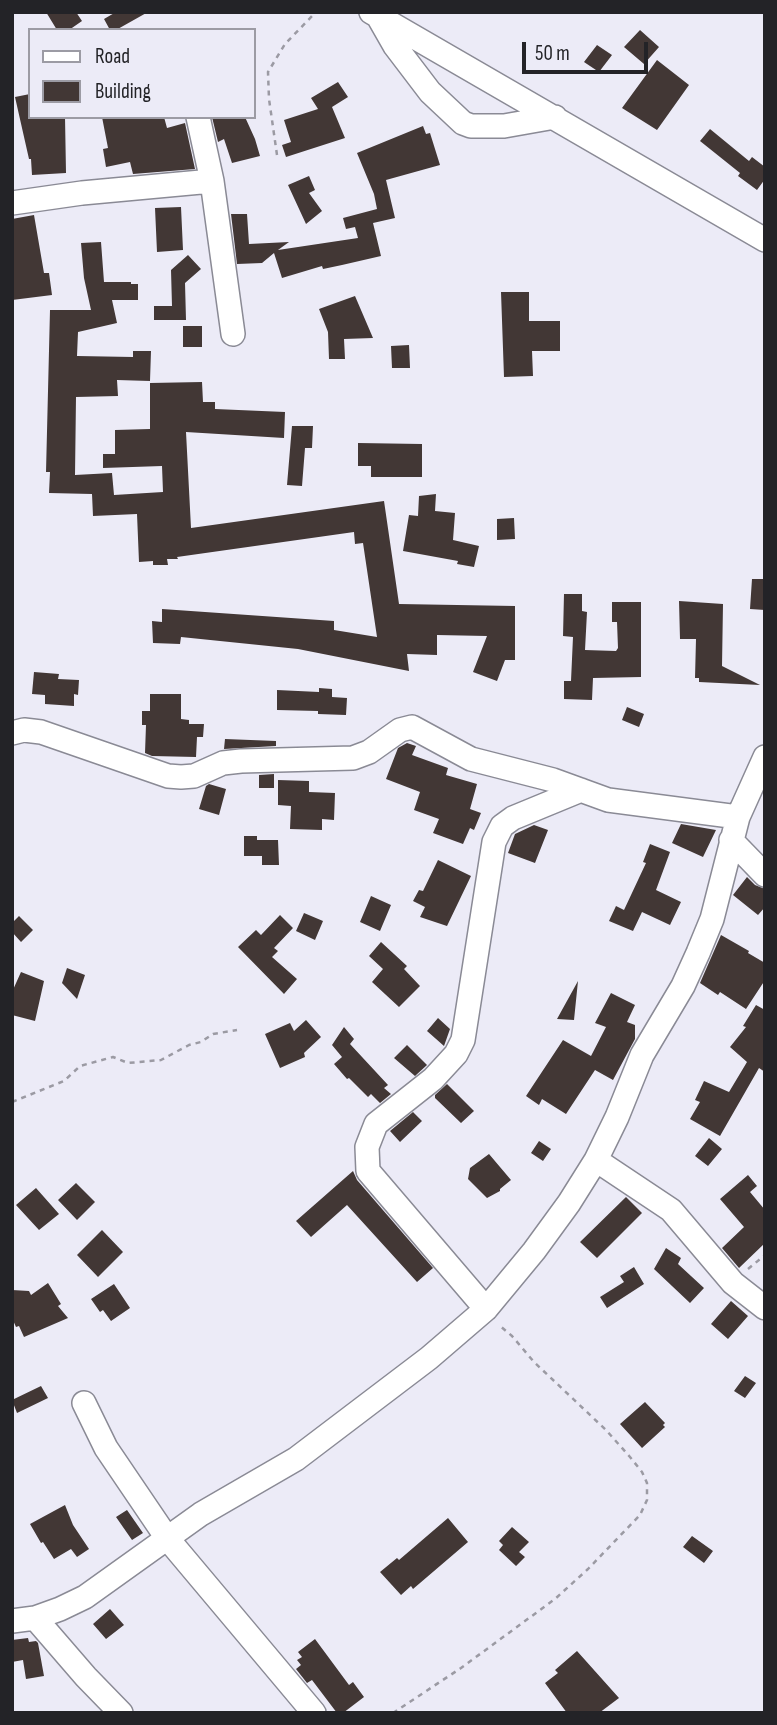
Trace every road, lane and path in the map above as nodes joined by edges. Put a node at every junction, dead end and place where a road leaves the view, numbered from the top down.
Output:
1 (316, 12) edge
2 (374, 14) edge
3 (555, 117) junction
4 (198, 119) edge
5 (277, 155) dead end
6 (212, 181) junction
7 (12, 203) edge
8 (765, 240) edge
9 (233, 334) dead end
10 (12, 733) edge
11 (765, 757) edge
12 (581, 790) junction
13 (738, 817) junction
14 (731, 840) junction
15 (765, 875) edge
16 (237, 1030) dead end
17 (12, 1102) edge
18 (596, 1160) junction
19 (765, 1308) edge
20 (484, 1311) junction
21 (84, 1403) dead end
22 (167, 1538) junction
23 (35, 1618) junction
24 (12, 1621) edge
25 (121, 1713) edge
26 (314, 1713) edge
27 (393, 1713) edge

1 - 5 path
2 - 3 street
2 - 3 street
3 - 8 street
4 - 6 street
6 - 7 street
6 - 9 street
10 - 12 street
11 - 13 street
12 - 13 street
12 - 20 street
13 - 14 street
14 - 15 street
14 - 18 street
16 - 17 path
18 - 19 street
18 - 20 street
20 - 22 street
20 - 27 path
21 - 22 street
22 - 23 street
22 - 26 street
23 - 24 street
23 - 25 street

